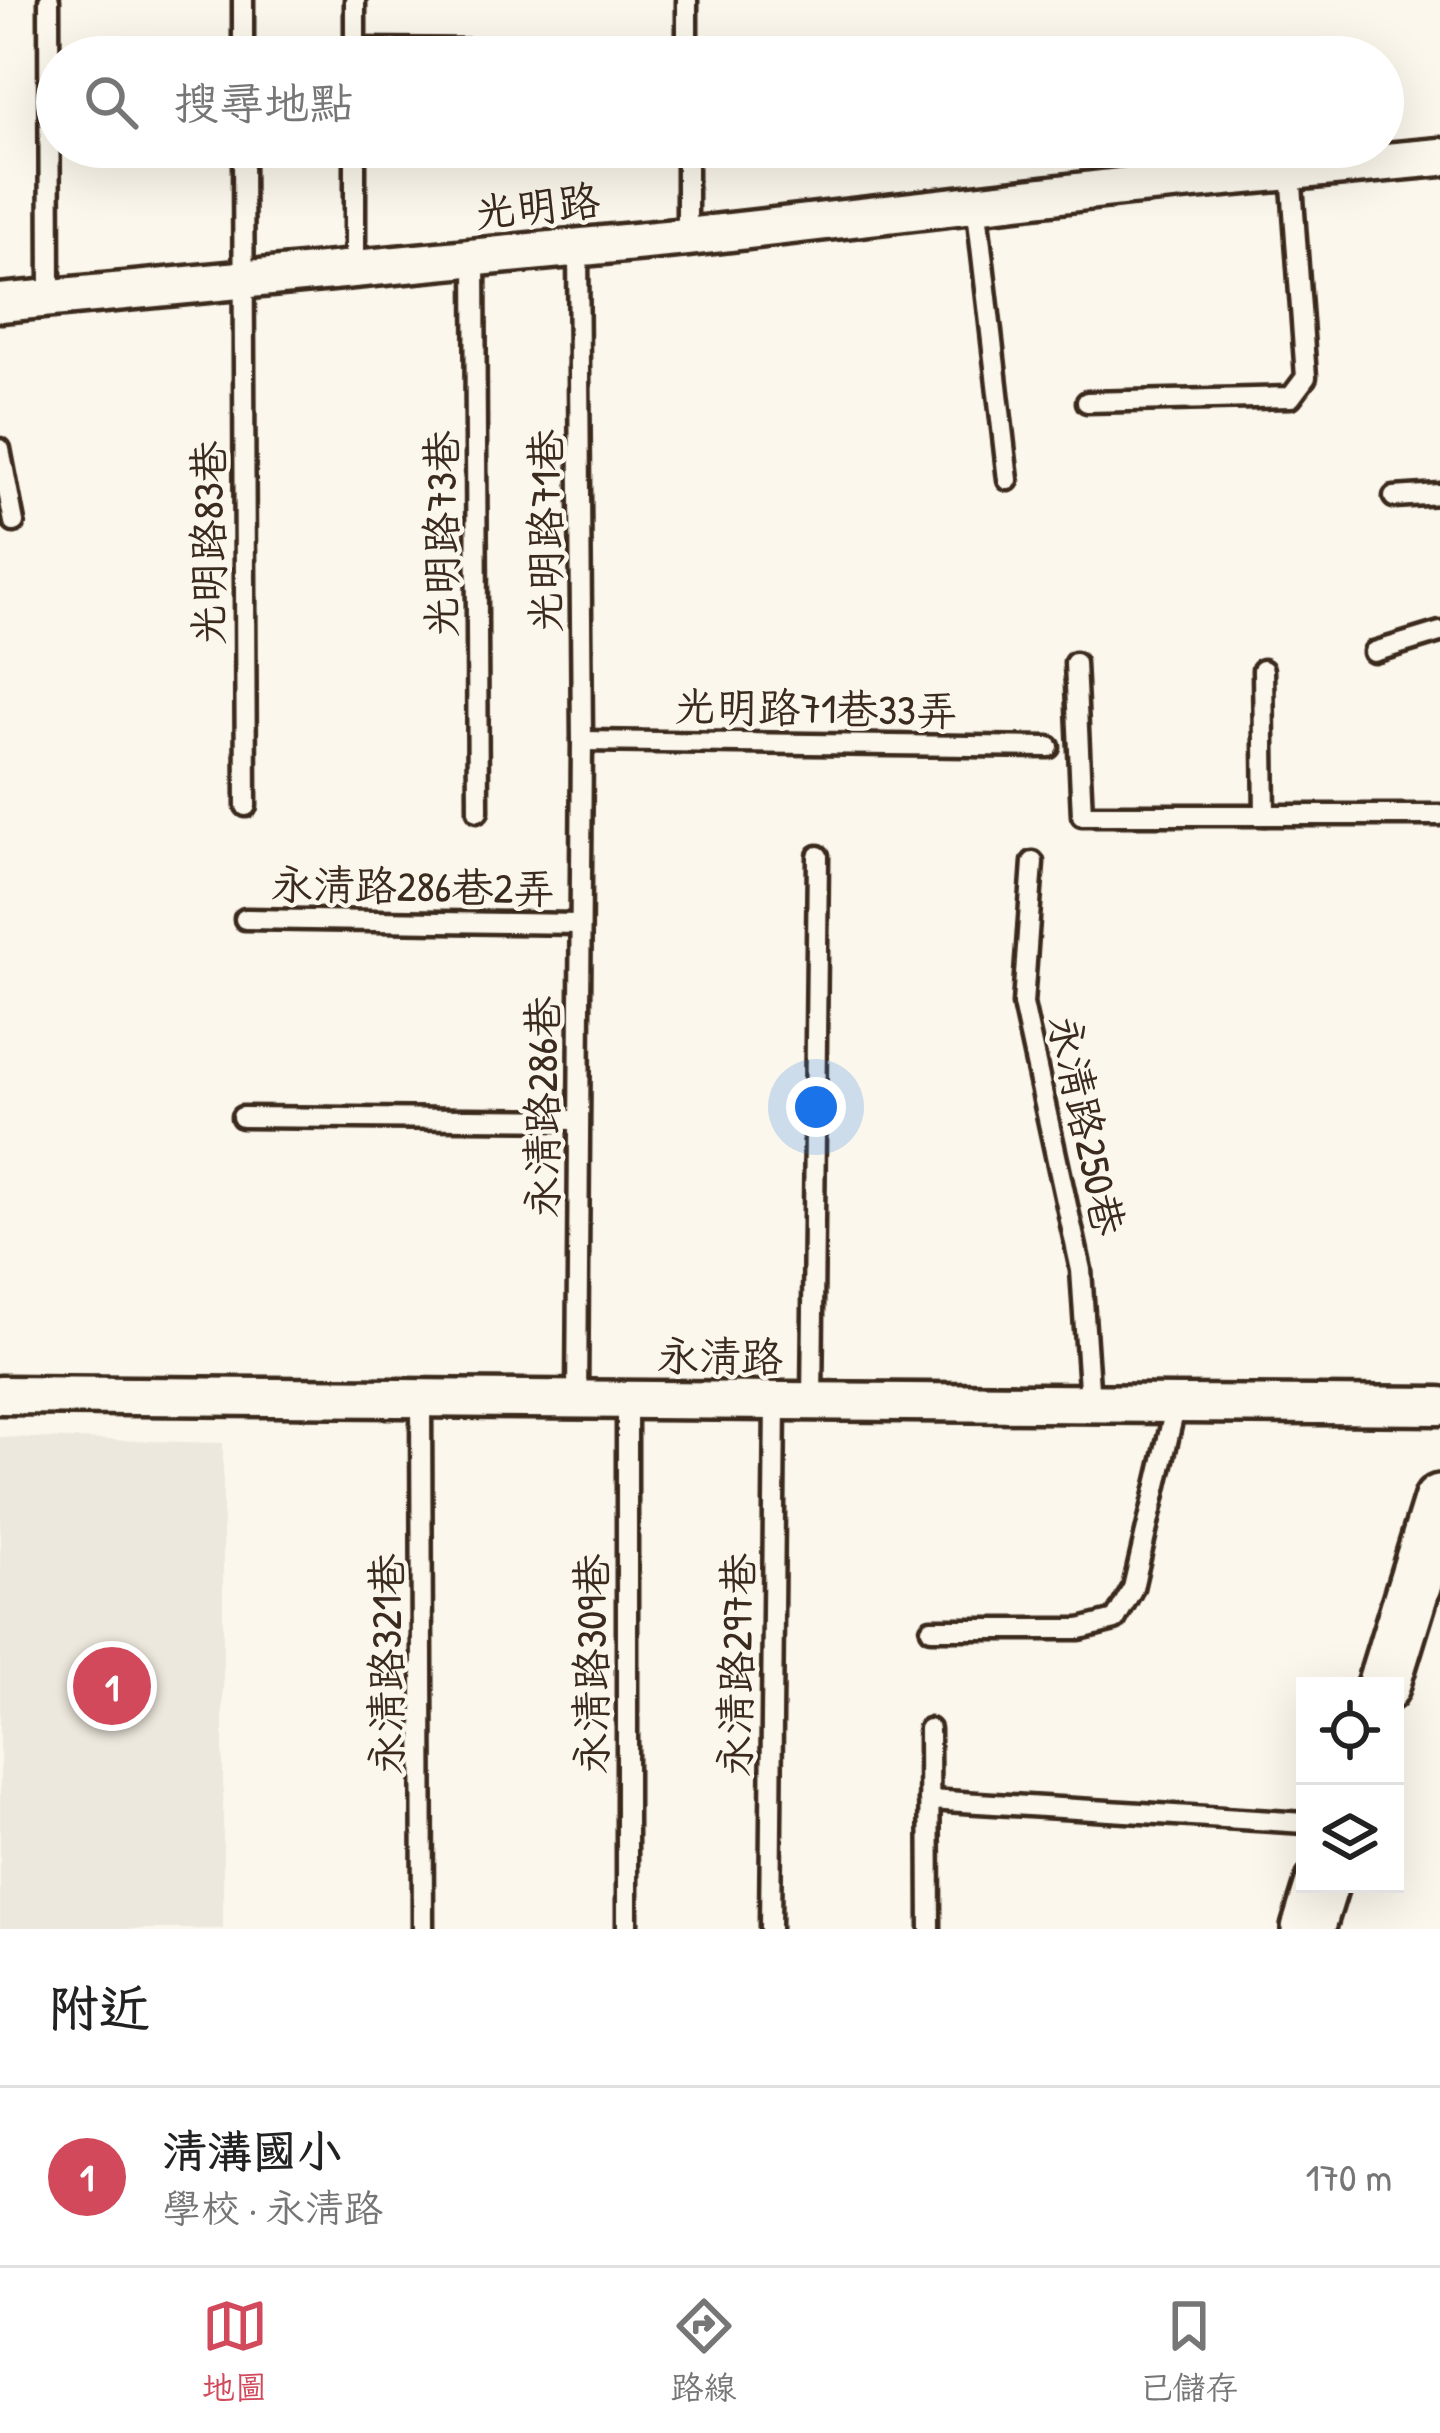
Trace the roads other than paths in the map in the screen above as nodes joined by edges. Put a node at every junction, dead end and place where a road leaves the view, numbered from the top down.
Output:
1 (49, 0) edge
2 (243, 0) edge
3 (355, 0) edge
4 (687, 0) edge
5 (49, 36) edge
6 (243, 36) edge
7 (355, 36) edge
8 (687, 36) edge
9 (1440, 157) edge
10 (1404, 160) edge
11 (50, 168) edge
12 (243, 168) edge
13 (355, 168) edge
14 (687, 168) edge
15 (1323, 168) edge
16 (1291, 171) junction
17 (976, 202) junction
18 (687, 237) junction
19 (578, 248) junction
20 (475, 257) junction
21 (355, 270) junction
22 (243, 281) junction
23 (50, 297) junction
24 (0, 303) edge
25 (1088, 402) dead end
26 (0, 449) edge
27 (1008, 480) dead end
28 (1440, 494) edge
29 (1394, 497) dead end
30 (14, 521) dead end
31 (1440, 632) edge
32 (1374, 652) dead end
33 (1075, 663) dead end
34 (1263, 670) dead end
35 (582, 741) junction
36 (1049, 746) dead end
37 (246, 806) dead end
38 (478, 811) dead end
39 (580, 814) joint
40 (1265, 815) junction
41 (1440, 815) edge
42 (818, 856) dead end
43 (1033, 862) dead end
44 (245, 920) dead end
45 (579, 924) junction
46 (242, 1117) dead end
47 (578, 1120) junction
48 (0, 1395) edge
49 (421, 1399) junction
50 (577, 1400) junction
51 (627, 1400) junction
52 (775, 1401) junction
53 (812, 1402) junction
54 (1090, 1403) junction
55 (1177, 1404) junction
56 (1440, 1406) edge
57 (1440, 1501) edge
58 (931, 1629) dead end
59 (1386, 1677) edge
60 (929, 1729) dead end
61 (929, 1800) junction
62 (1296, 1822) edge
63 (1319, 1893) edge
64 (422, 1929) edge
65 (627, 1929) edge
66 (770, 1929) edge
67 (930, 1929) edge
68 (1308, 1929) edge

1 - 5 lane
2 - 6 lane
3 - 7 lane
4 - 8 lane
9 - 10 street, 光明路
11 - 23 lane
12 - 22 lane, 光明路83巷
13 - 21 lane
14 - 18 lane
15 - 16 street, 光明路
16 - 17 street, 光明路
16 - 25 lane
17 - 18 street, 光明路
17 - 27 lane
18 - 19 street, 光明路
19 - 20 street, 光明路
19 - 35 lane, 光明路71巷
20 - 21 street, 光明路
20 - 38 lane, 光明路73巷
21 - 22 street, 光明路
22 - 23 street, 光明路
22 - 37 lane, 光明路83巷
23 - 24 street, 光明路
26 - 30 lane
28 - 29 lane
31 - 32 lane
33 - 40 lane
34 - 40 lane
35 - 36 lane, 光明路71巷33弄
35 - 39 lane, 光明路71巷
39 - 45 lane, 永清路286巷
40 - 41 lane
42 - 53 lane
43 - 54 lane, 永清路250巷
44 - 45 lane, 永清路286巷2弄
45 - 47 lane, 永清路286巷
46 - 47 lane
47 - 50 lane, 永清路286巷
48 - 49 street, 永清路
49 - 50 street, 永清路
49 - 64 lane, 永清路321巷
50 - 51 street, 永清路
51 - 52 street, 永清路
51 - 65 lane, 永清路309巷
52 - 53 street, 永清路
52 - 66 lane, 永清路297巷
53 - 54 street, 永清路
54 - 55 street, 永清路
55 - 56 street, 永清路
55 - 58 lane
57 - 59 street
60 - 61 lane
61 - 62 lane
61 - 67 lane
63 - 68 street

